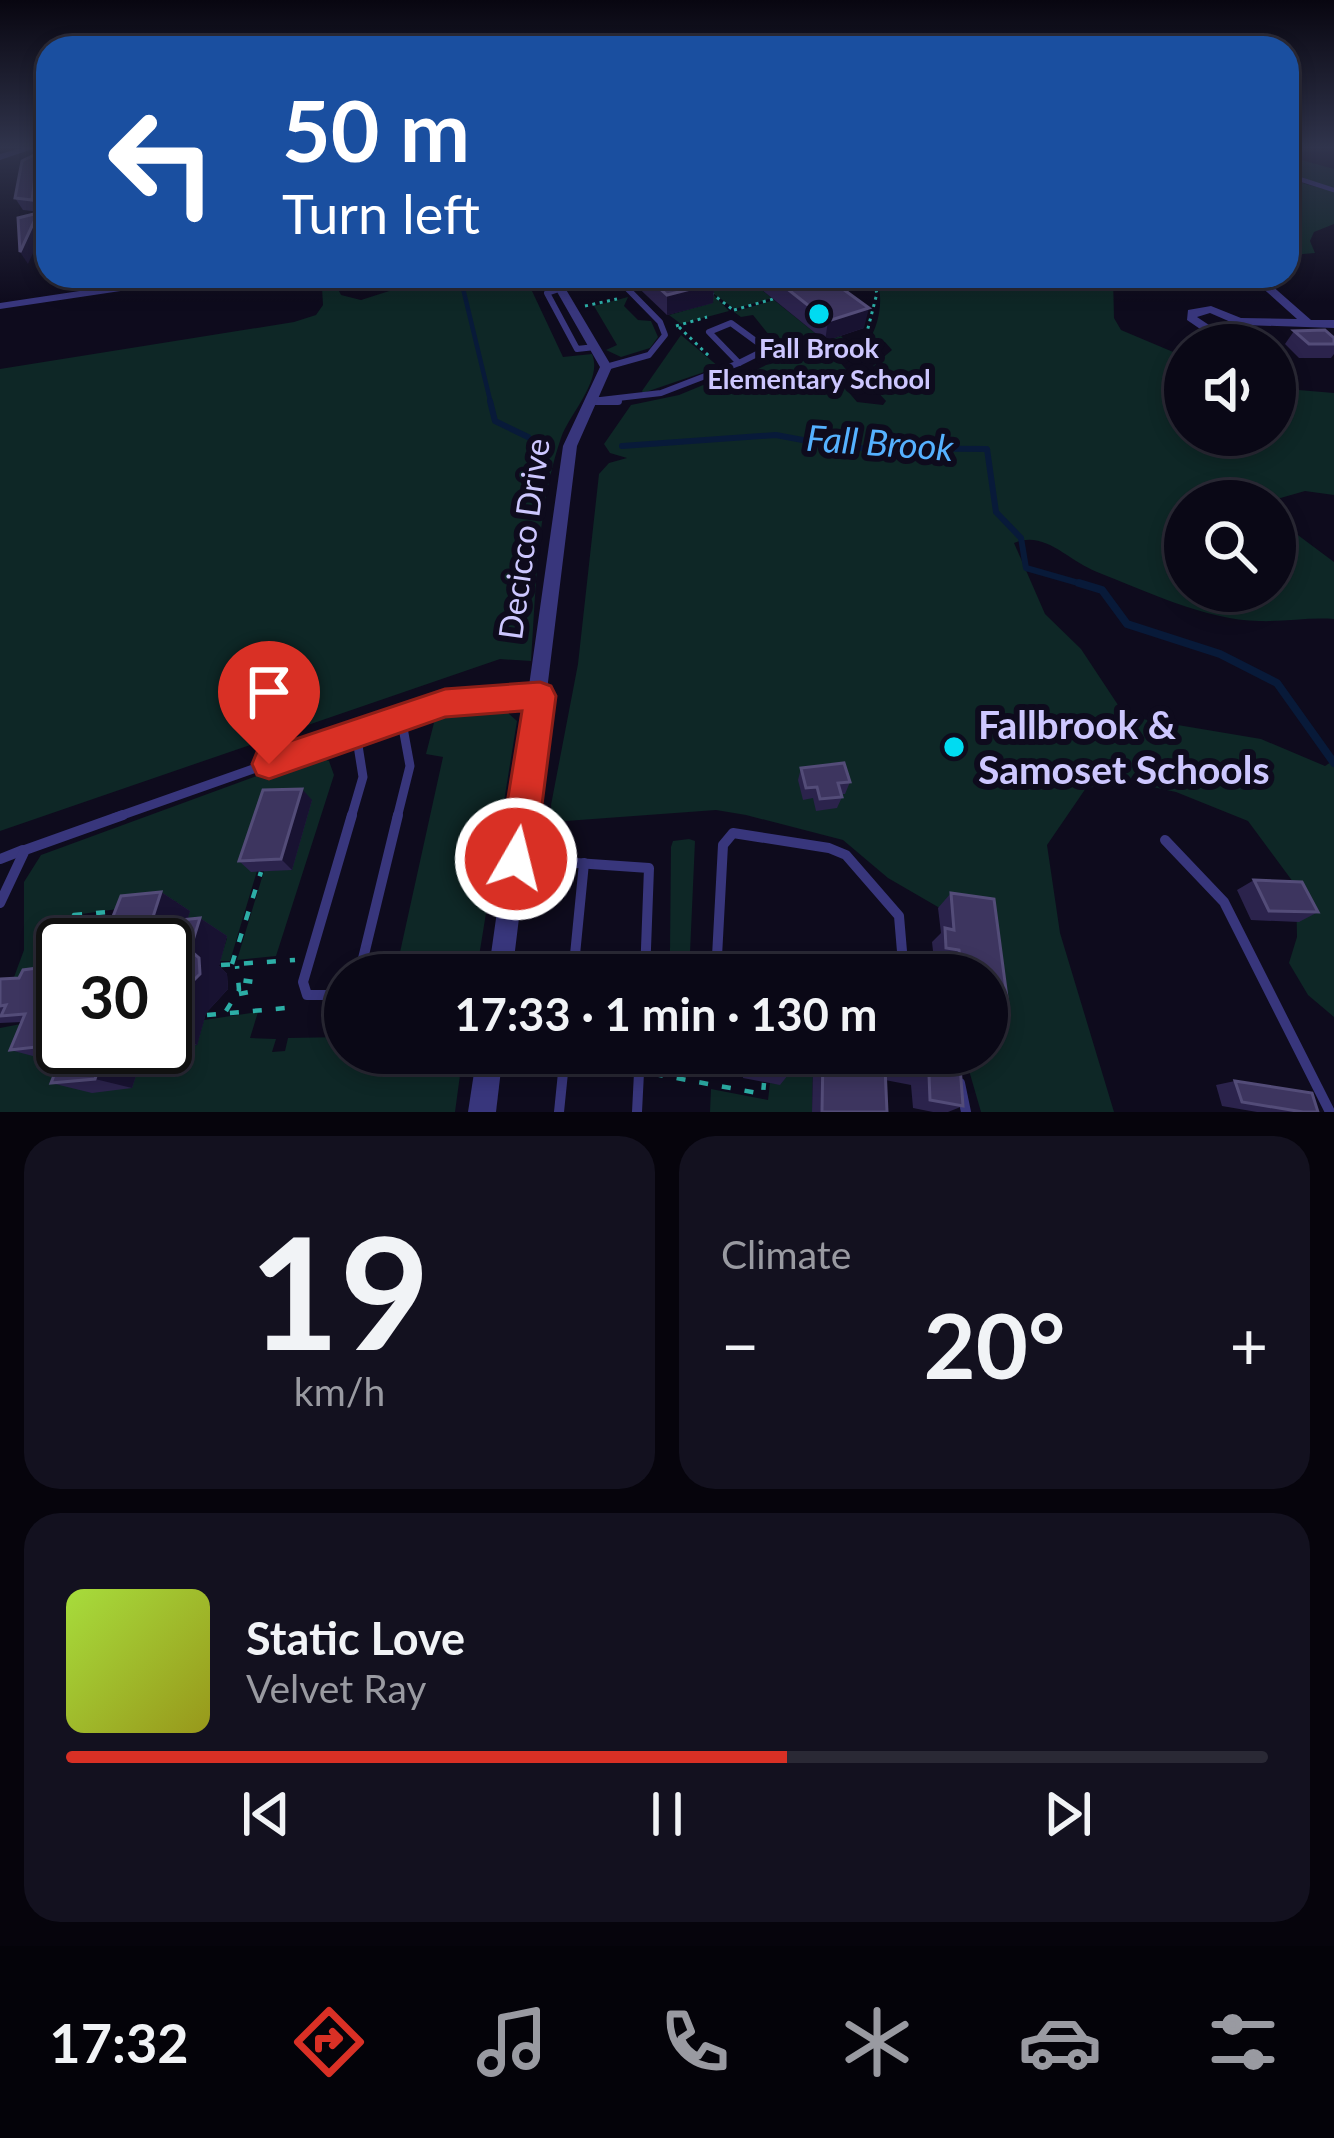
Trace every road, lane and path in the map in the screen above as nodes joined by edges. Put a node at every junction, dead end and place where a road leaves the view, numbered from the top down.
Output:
1 (121, 288) edge
2 (562, 288) edge
3 (627, 288) edge
4 (875, 288) edge
5 (1268, 288) edge
6 (703, 294) edge
7 (619, 298) dead end
8 (0, 306) edge
9 (583, 306) dead end
10 (733, 310) dead end
11 (1239, 321) dead end
12 (1309, 323) junction
13 (1334, 324) edge
14 (678, 326) dead end
15 (685, 332) junction
16 (676, 334) dead end
17 (861, 344) junction
18 (761, 352) junction
19 (874, 358) dead end
20 (740, 364) junction
21 (606, 367) junction
22 (727, 370) junction
23 (590, 401) junction
24 (540, 696) junction
25 (400, 717) junction
26 (356, 733) junction
27 (1165, 840) dead end
28 (25, 850) junction
29 (0, 859) edge
30 (516, 859) junction
31 (584, 862) junction
32 (261, 872) edge
33 (0, 903) edge
34 (132, 909) edge
35 (73, 918) edge
36 (364, 954) edge
37 (503, 954) edge
38 (575, 954) edge
39 (646, 954) edge
40 (718, 954) edge
41 (902, 954) edge
42 (309, 960) junction
43 (234, 964) junction
44 (219, 965) dead end
45 (241, 980) junction
46 (305, 993) junction
47 (324, 993) edge
48 (237, 994) junction
49 (224, 1012) junction
50 (205, 1015) dead end
51 (487, 1074) edge
52 (563, 1074) edge
53 (639, 1074) edge
54 (655, 1074) edge
55 (957, 1074) edge
56 (764, 1082) edge
57 (482, 1112) edge
58 (559, 1112) edge
59 (637, 1112) edge
60 (966, 1112) edge
61 (1330, 1112) edge

1 - 8 street
2 - 21 street
3 - 21 lane
4 - 17 path
5 - 12 street
6 - 10 path
7 - 9 path
11 - 12 street
12 - 13 street
14 - 15 path
15 - 16 path
15 - 22 path
17 - 18 lane
17 - 19 lane
18 - 20 lane
18 - 20 lane
20 - 22 lane
21 - 23 street, Decicco Drive
22 - 23 lane
23 - 24 street, Decicco Drive
24 - 25 lane
24 - 30 street, Decicco Drive
25 - 26 lane
25 - 36 lane
26 - 28 lane
26 - 42 lane
27 - 61 lane
28 - 29 lane
28 - 33 lane
30 - 31 lane
30 - 37 street, Decicco Drive
31 - 38 lane
31 - 39 lane
32 - 43 path
34 - 35 path
40 - 41 lane
42 - 43 path
42 - 46 lane
43 - 44 path
43 - 45 path
45 - 48 path
45 - 48 path
46 - 47 lane
46 - 49 path
48 - 49 path
49 - 50 path
51 - 57 street
52 - 58 lane
53 - 59 lane
54 - 56 path
55 - 60 lane

